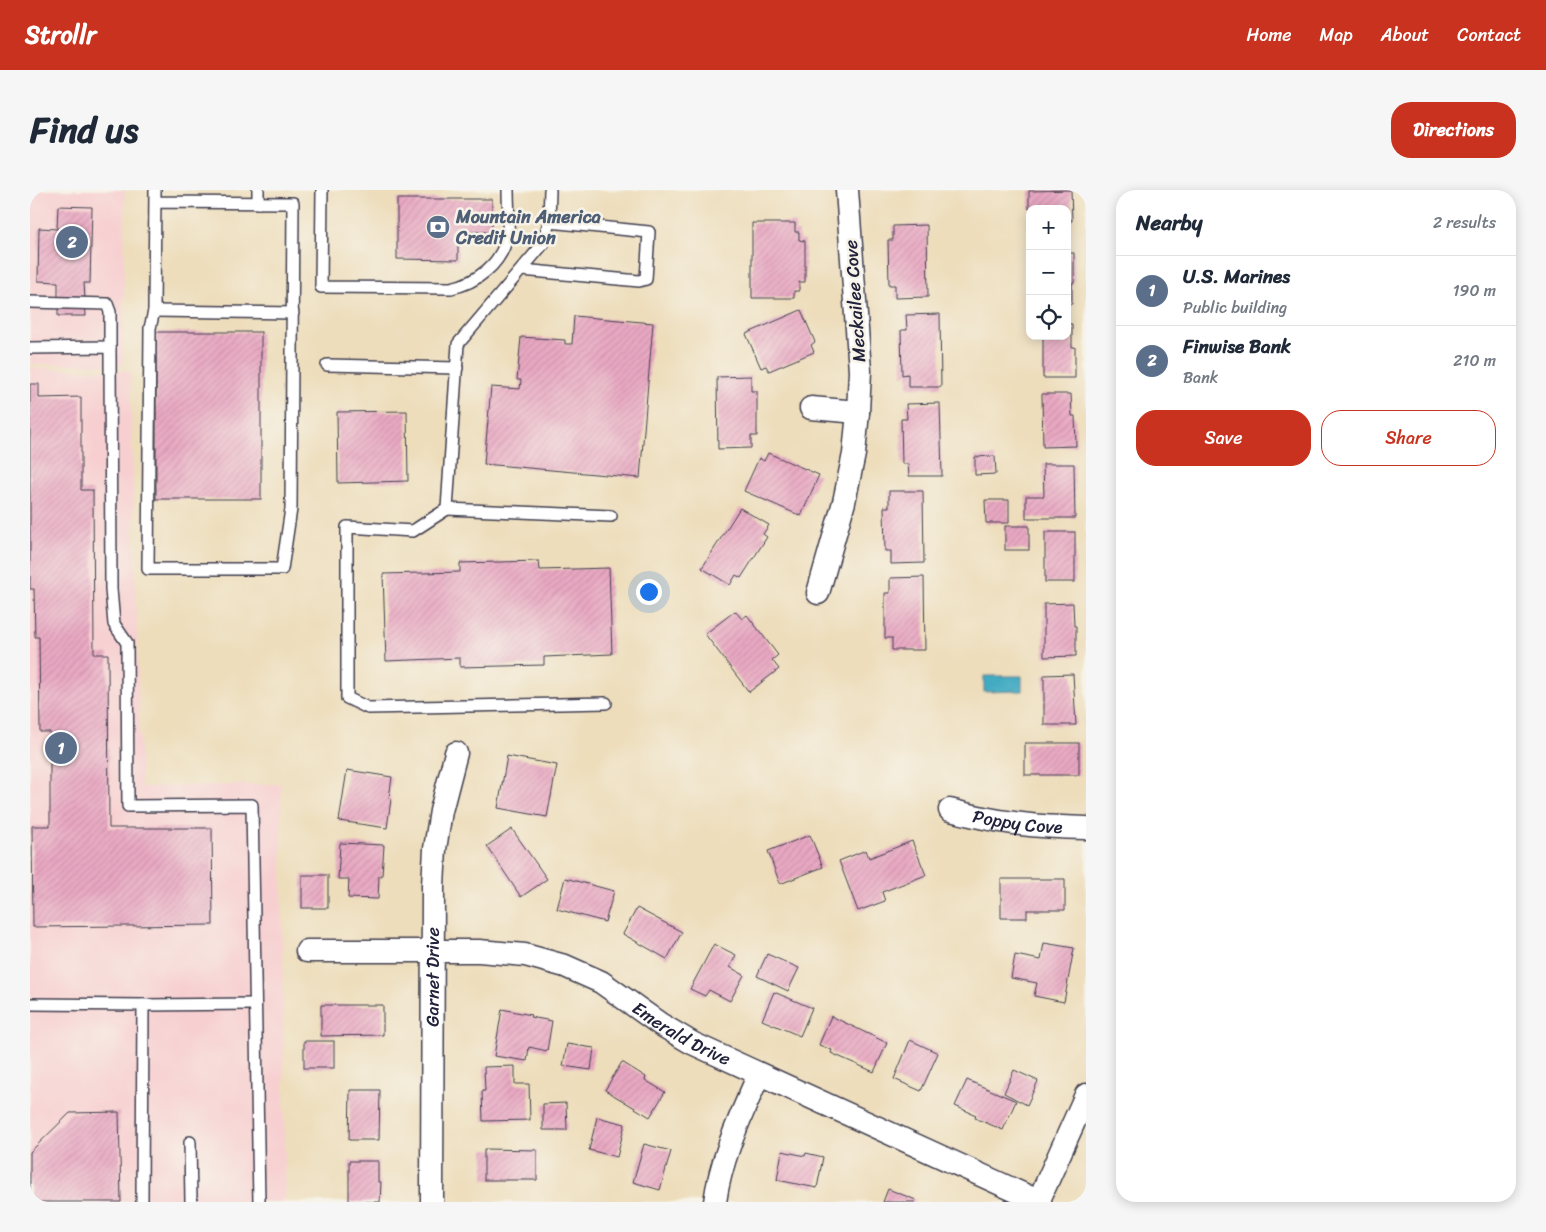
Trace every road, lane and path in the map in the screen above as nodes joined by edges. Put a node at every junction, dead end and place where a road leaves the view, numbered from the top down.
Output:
1 (258, 190) edge
2 (322, 190) edge
3 (508, 190) edge
4 (550, 190) edge
5 (847, 190) edge
6 (155, 196) edge
7 (258, 203) junction
8 (549, 222) junction
9 (522, 270) junction
10 (30, 302) edge
11 (154, 311) junction
12 (293, 313) junction
13 (110, 347) junction
14 (30, 348) edge
15 (327, 365) dead end
16 (457, 368) junction
17 (811, 408) dead end
18 (858, 412) junction
19 (447, 509) junction
20 (611, 516) dead end
21 (818, 593) dead end
22 (606, 703) dead end
23 (456, 754) dead end
24 (950, 810) dead end
25 (1086, 828) edge
26 (307, 951) dead end
27 (433, 951) junction
28 (30, 1004) edge
29 (255, 1004) junction
30 (143, 1006) junction
31 (759, 1074) junction
32 (1086, 1095) edge
33 (190, 1142) dead end
34 (142, 1202) edge
35 (191, 1202) edge
36 (259, 1202) edge
37 (432, 1202) edge
38 (715, 1202) edge
39 (1038, 1202) edge

1 - 7 lane
2 - 3 lane
4 - 8 lane
5 - 18 street, Meckailee Cove
6 - 7 lane
6 - 11 lane
7 - 12 lane
8 - 9 lane
8 - 9 lane
9 - 16 lane
10 - 13 lane
11 - 12 lane
11 - 12 lane
13 - 14 lane
13 - 29 lane
15 - 16 lane
16 - 19 lane
17 - 18 street
18 - 21 street, Meckailee Cove
19 - 20 lane
19 - 22 lane
23 - 27 street, Garnet Drive
24 - 25 street, Poppy Cove
26 - 27 street, Emerald Drive
27 - 31 street, Emerald Drive
27 - 37 street, Garnet Drive
28 - 30 lane
29 - 30 lane
29 - 36 lane
30 - 34 lane
31 - 38 street
31 - 39 street, Emerald Drive
32 - 39 street
33 - 35 lane

